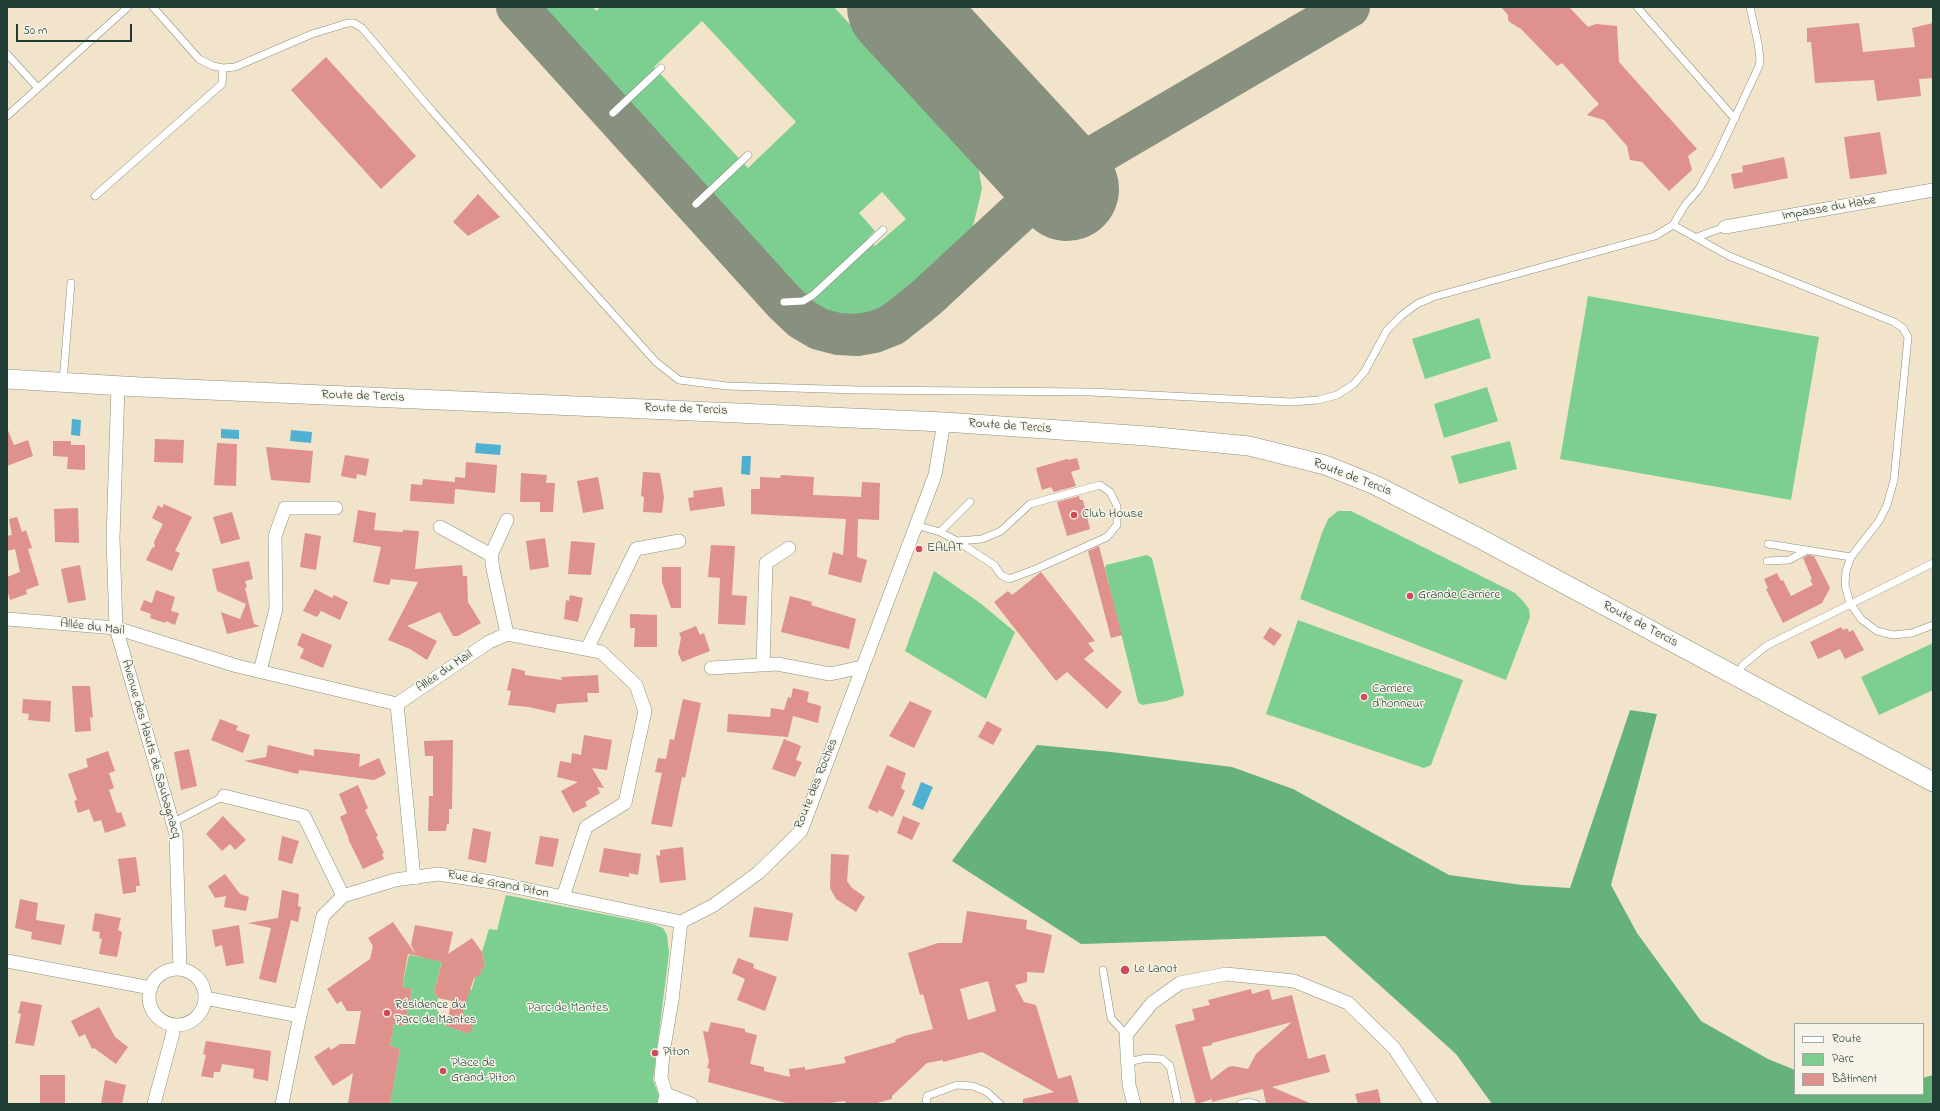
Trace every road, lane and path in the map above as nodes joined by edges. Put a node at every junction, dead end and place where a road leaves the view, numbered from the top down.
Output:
1 (128, 7) edge
2 (153, 7) edge
3 (1637, 7) edge
4 (1750, 7) edge
5 (7, 54) edge
6 (223, 68) junction
7 (662, 68) dead end
8 (38, 88) junction
9 (613, 113) dead end
10 (7, 116) edge
11 (1735, 119) junction
12 (748, 155) dead end
13 (1933, 190) edge
14 (96, 196) dead end
15 (696, 204) dead end
16 (1673, 226) junction
17 (1725, 227) joint
18 (883, 230) dead end
19 (1697, 237) junction
20 (71, 283) dead end
21 (784, 302) dead end
22 (7, 379) edge
23 (63, 382) junction
24 (118, 386) junction
25 (944, 422) junction
26 (970, 502) dead end
27 (336, 508) dead end
28 (507, 520) dead end
29 (915, 525) junction
30 (440, 527) dead end
31 (940, 532) junction
32 (679, 541) dead end
33 (957, 541) junction
34 (1768, 544) dead end
35 (789, 548) dead end
36 (1806, 550) junction
37 (491, 555) junction
38 (1851, 557) junction
39 (1767, 561) dead end
40 (1933, 563) edge
41 (1850, 603) junction
42 (7, 619) edge
43 (1933, 625) edge
44 (116, 628) junction
45 (507, 634) junction
46 (587, 649) junction
47 (764, 664) junction
48 (862, 667) junction
49 (711, 668) dead end
50 (260, 671) junction
51 (1735, 676) junction
52 (397, 704) junction
53 (1933, 782) edge
54 (224, 796) joint
55 (172, 823) junction
56 (414, 878) junction
57 (343, 896) junction
58 (563, 897) junction
59 (681, 922) junction
60 (7, 961) edge
61 (180, 969) junction
62 (1103, 970) dead end
63 (150, 988) junction
64 (205, 998) junction
65 (300, 1016) junction
66 (176, 1025) junction
67 (1126, 1035) junction
68 (1128, 1062) junction
69 (665, 1099) edge
70 (154, 1104) edge
71 (282, 1104) edge
72 (691, 1104) edge
73 (926, 1104) edge
74 (1000, 1104) edge
75 (1134, 1104) edge
76 (1178, 1104) edge
77 (1241, 1104) edge
78 (1256, 1104) edge
79 (1431, 1104) edge

1 - 8 lane
2 - 6 lane
3 - 11 lane
4 - 11 lane
5 - 8 lane
6 - 14 lane
6 - 16 lane
7 - 9 lane
8 - 10 lane
11 - 16 lane
12 - 15 lane
13 - 17 street, Impasse du Habe
16 - 19 lane
17 - 19 lane
18 - 21 lane
19 - 38 lane
20 - 23 lane
22 - 23 main road, Route de Tercis
23 - 24 main road, Route de Tercis
24 - 25 main road, Route de Tercis
24 - 44 street, Avenue des Hauts de Saubagnacq
25 - 29 street, Route des Roches
25 - 51 main road, Route de Tercis
26 - 31 lane
27 - 50 street
28 - 37 street
29 - 31 lane
29 - 48 street, Route des Roches
30 - 37 street
31 - 33 lane
32 - 46 street
33 - 33 lane
34 - 36 lane
35 - 47 street
36 - 38 lane
36 - 39 lane
37 - 45 street
38 - 41 lane
40 - 41 lane
41 - 43 lane
41 - 51 lane
42 - 44 street, Allée du Mail
44 - 50 street, Allée du Mail
44 - 55 street, Avenue des Hauts de Saubagnacq
45 - 46 street
45 - 52 street, Allée du Mail
46 - 58 street
47 - 48 street
47 - 49 street
48 - 59 street, Route des Roches
50 - 52 street, Allée du Mail
51 - 53 main road, Route de Tercis
52 - 56 street
54 - 55 lane
54 - 57 street
55 - 61 street, Avenue des Hauts de Saubagnacq
56 - 57 street, Rue de Grand Piton
56 - 58 street, Rue de Grand Piton
57 - 65 street, Rue de Grand Piton
58 - 59 street, Rue de Grand Piton
59 - 69 street
60 - 63 street
61 - 63 street
61 - 64 street
62 - 67 lane
63 - 66 street
64 - 65 street
64 - 66 street
65 - 71 street, Rue de Grand Piton
66 - 70 street
67 - 68 street
67 - 79 street
68 - 75 street
68 - 76 lane
69 - 72 street
73 - 74 lane
77 - 78 lane

